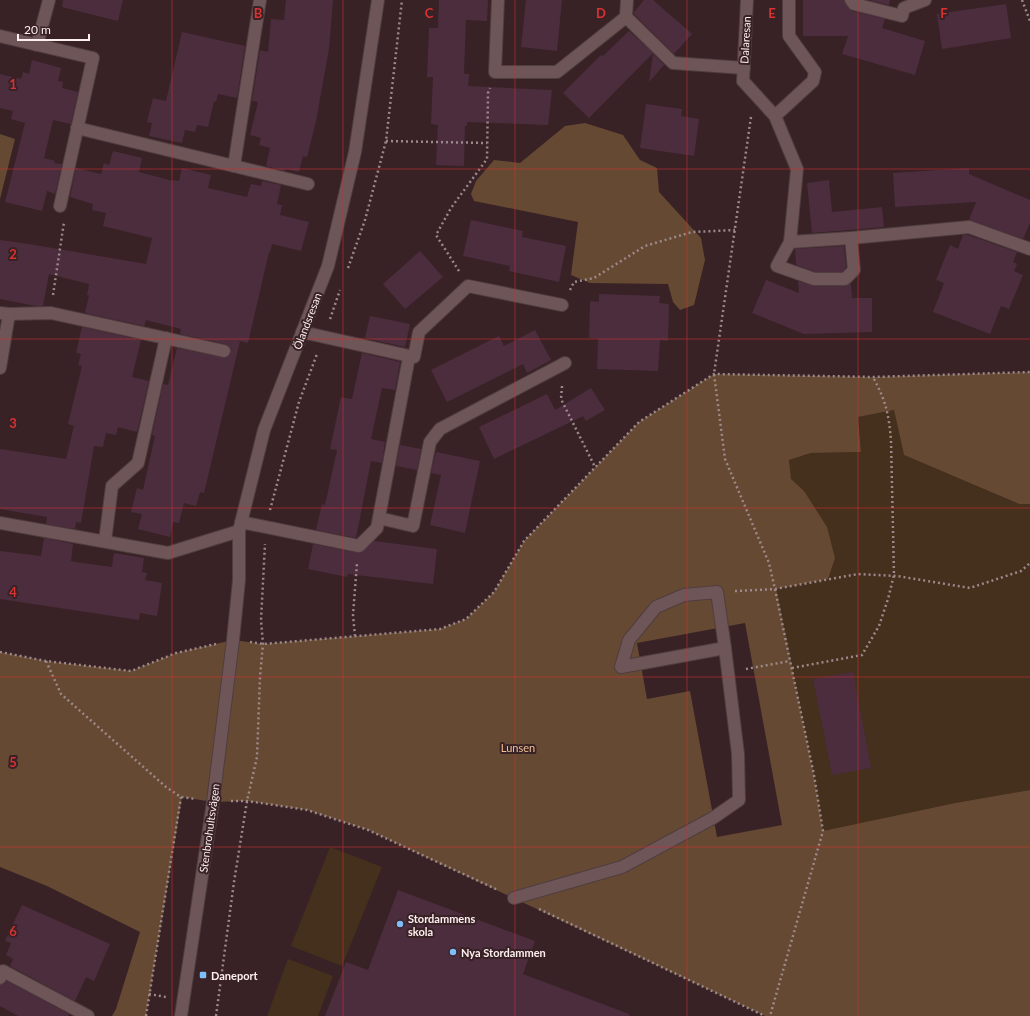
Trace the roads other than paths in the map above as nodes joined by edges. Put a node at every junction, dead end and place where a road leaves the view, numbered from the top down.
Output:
1 (49, 0) edge
2 (260, 0) edge
3 (378, 0) edge
4 (498, 0) edge
5 (627, 0) edge
6 (747, 0) edge
7 (789, 0) edge
8 (851, 0) edge
9 (925, 0) edge
10 (626, 17) junction
11 (0, 36) edge
12 (37, 45) junction
13 (744, 68) junction
14 (775, 116) junction
15 (77, 128) junction
16 (234, 166) junction
17 (308, 184) dead end
18 (60, 206) road end
19 (851, 238) junction
20 (790, 242) junction
21 (1030, 249) edge
22 (562, 306) road end
23 (4, 313) edge
24 (302, 332) junction
25 (166, 338) junction
26 (224, 352) dead end
27 (409, 357) junction
28 (565, 363) road end
29 (0, 368) edge
30 (379, 518) junction
31 (0, 523) edge
32 (240, 526) junction
33 (104, 541) junction
34 (233, 640) joint
35 (725, 648) junction
36 (514, 898) road end
37 (0, 978) edge
38 (88, 1016) edge
39 (181, 1016) edge

1 - 12 street
2 - 16 street
3 - 24 street, Ölandsresan
4 - 10 street
5 - 10 street
6 - 13 street, Dalaresan
7 - 14 street
8 - 9 street
10 - 13 street
11 - 12 street
12 - 15 street
13 - 14 street, Dalaresan
14 - 20 street
15 - 16 street
15 - 18 street
16 - 17 street
19 - 20 street
19 - 20 street
19 - 21 street
22 - 27 street
23 - 25 street
23 - 29 street
24 - 27 street
24 - 32 street, Ölandsresan
25 - 26 street
25 - 33 street
27 - 30 street
28 - 30 street
30 - 32 street
31 - 33 street
32 - 33 street
32 - 34 street, Ölandsresan
34 - 39 street, Stenbrohultsvägen
35 - 35 street
35 - 36 street
37 - 38 street

